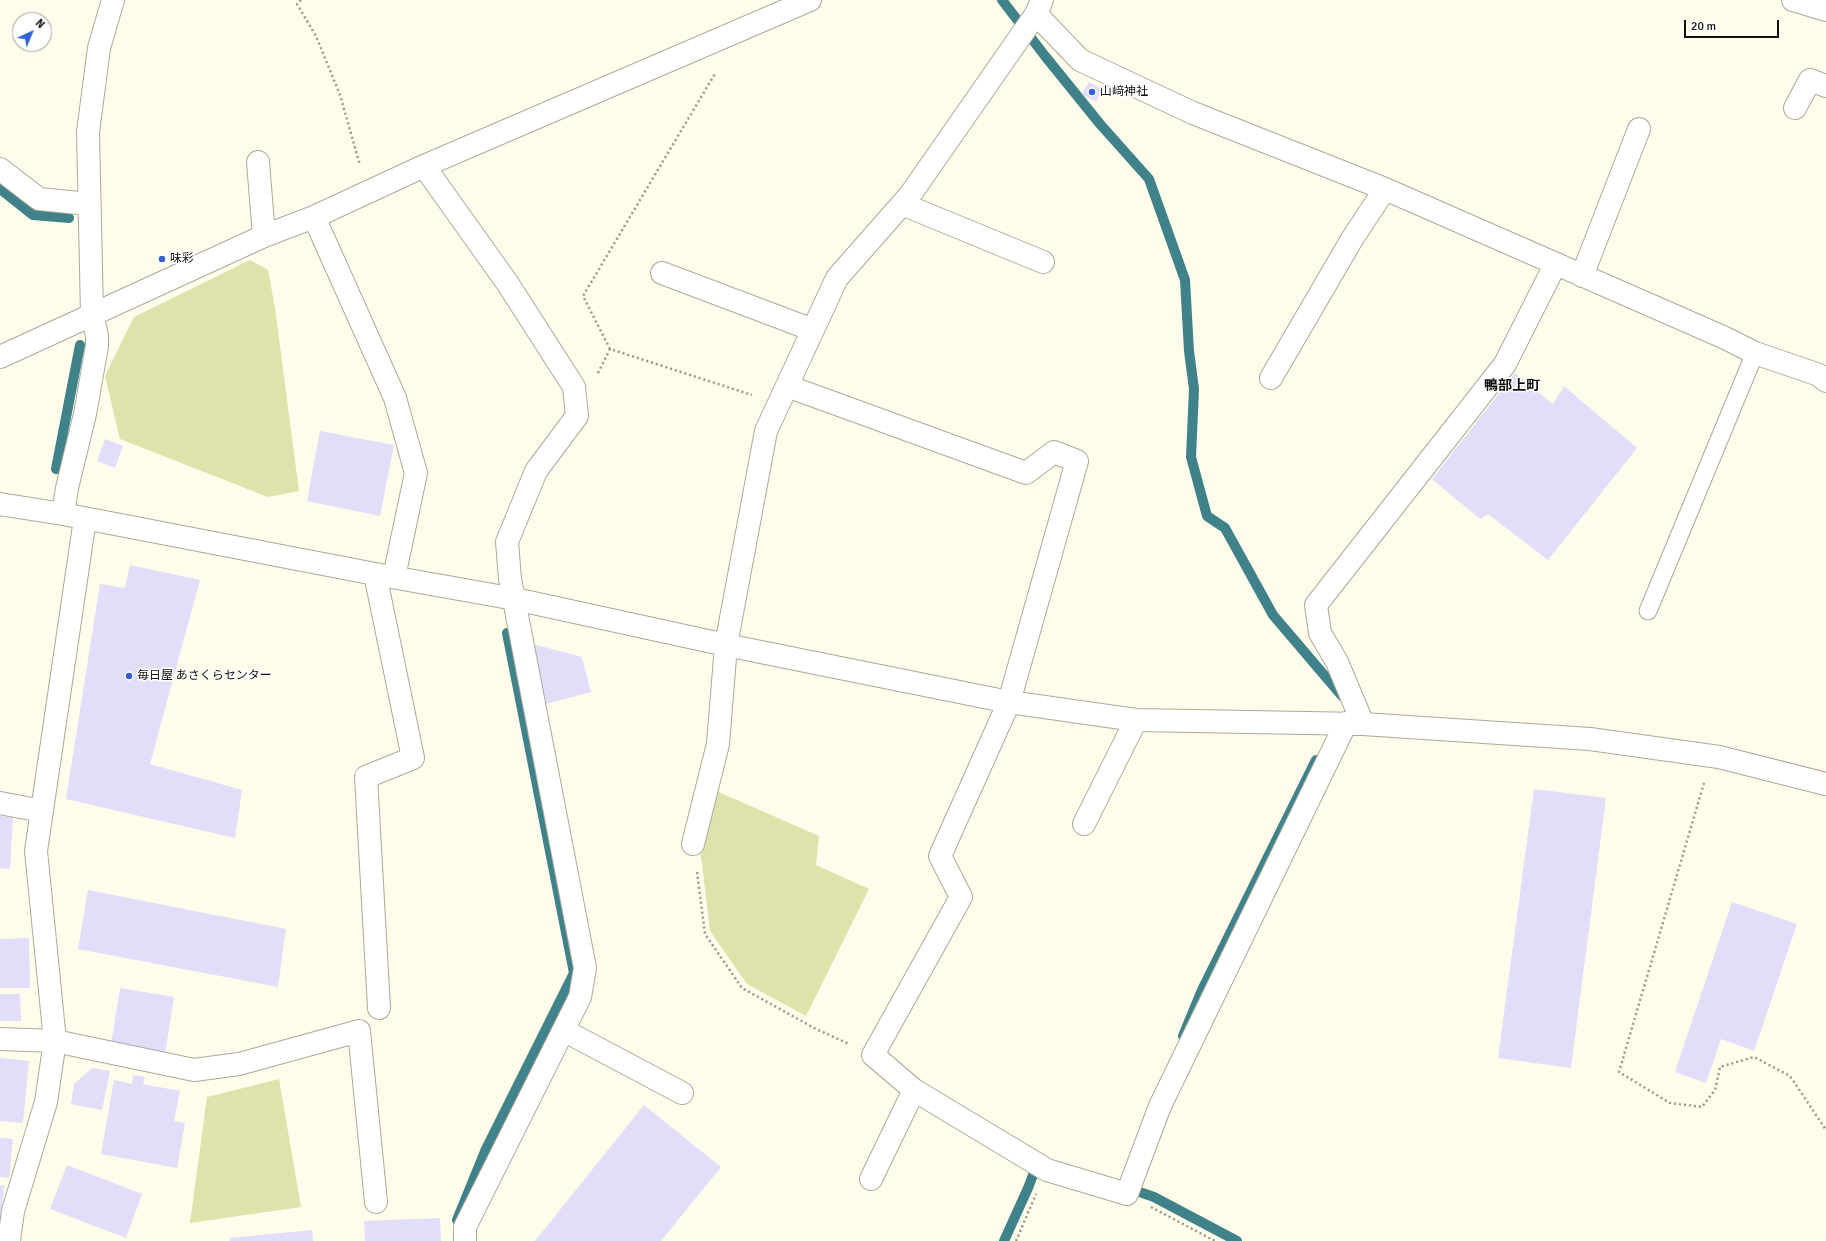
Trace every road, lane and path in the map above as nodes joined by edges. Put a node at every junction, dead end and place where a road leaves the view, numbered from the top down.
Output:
1 (114, 0) edge
2 (294, 0) edge
3 (301, 0) edge
4 (810, 0) edge
5 (1793, 0) edge
6 (297, 4) junction
7 (1039, 7) edge
8 (1826, 10) edge
9 (717, 71) dead end
10 (1826, 86) edge
11 (1795, 108) dead end
12 (1639, 129) dead end
13 (258, 162) dead end
14 (424, 166) junction
15 (0, 169) edge
16 (1385, 189) junction
17 (368, 193) junction
18 (90, 204) junction
19 (902, 204) junction
20 (314, 217) junction
21 (264, 236) junction
22 (1043, 262) dead end
23 (1556, 265) junction
24 (662, 273) dead end
25 (1582, 276) junction
26 (92, 314) junction
27 (813, 330) junction
28 (610, 349) junction
29 (1754, 353) junction
30 (0, 357) edge
31 (1824, 372) edge
32 (596, 376) dead end
33 (1271, 378) dead end
34 (783, 395) junction
35 (0, 504) edge
36 (63, 514) junction
37 (86, 519) junction
38 (385, 576) junction
39 (515, 599) junction
40 (1648, 611) dead end
41 (726, 645) junction
42 (1009, 702) junction
43 (1136, 720) junction
44 (1355, 723) junction
45 (1712, 756) junction
46 (1826, 784) edge
47 (0, 803) edge
48 (42, 811) junction
49 (1084, 824) dead end
50 (693, 844) joint
51 (379, 1008) dead end
52 (565, 1031) junction
53 (0, 1039) edge
54 (55, 1041) junction
55 (873, 1055) junction
56 (914, 1090) junction
57 (682, 1093) dead end
58 (1826, 1130) edge
59 (1047, 1170) junction
60 (871, 1179) dead end
61 (1127, 1194) junction
62 (376, 1202) dead end
63 (9, 1241) edge
64 (465, 1241) edge
65 (1016, 1241) edge
66 (1215, 1241) edge

1 - 18 street
2 - 6 path
3 - 6 path
4 - 14 street
5 - 8 street
6 - 17 path
7 - 16 street
7 - 19 street
9 - 28 path
10 - 11 street
12 - 25 street
13 - 21 street
14 - 17 street
14 - 39 street
15 - 18 street
16 - 23 street
16 - 33 street
17 - 20 street
18 - 26 street
19 - 22 street
19 - 27 street
20 - 21 street
20 - 38 street
21 - 26 street
23 - 25 street
23 - 44 street
24 - 27 street
25 - 29 street
26 - 30 street
26 - 36 street
27 - 34 street
28 - 32 path
28 - 34 path
29 - 31 street
29 - 40 lane
34 - 41 street
34 - 42 street
35 - 36 street
36 - 37 street
37 - 38 street
37 - 48 street
38 - 39 street
38 - 51 street
39 - 41 street
39 - 52 street
41 - 42 street
41 - 50 street
42 - 43 street
42 - 55 street
43 - 44 street
43 - 49 street
44 - 45 street
44 - 61 street
45 - 46 street
45 - 58 path
47 - 48 street
48 - 54 street
50 - 55 path
52 - 57 street
52 - 64 street
53 - 54 street
54 - 62 street
54 - 63 street
55 - 56 street
56 - 59 street
56 - 60 street
59 - 61 street
59 - 65 path
61 - 66 path

